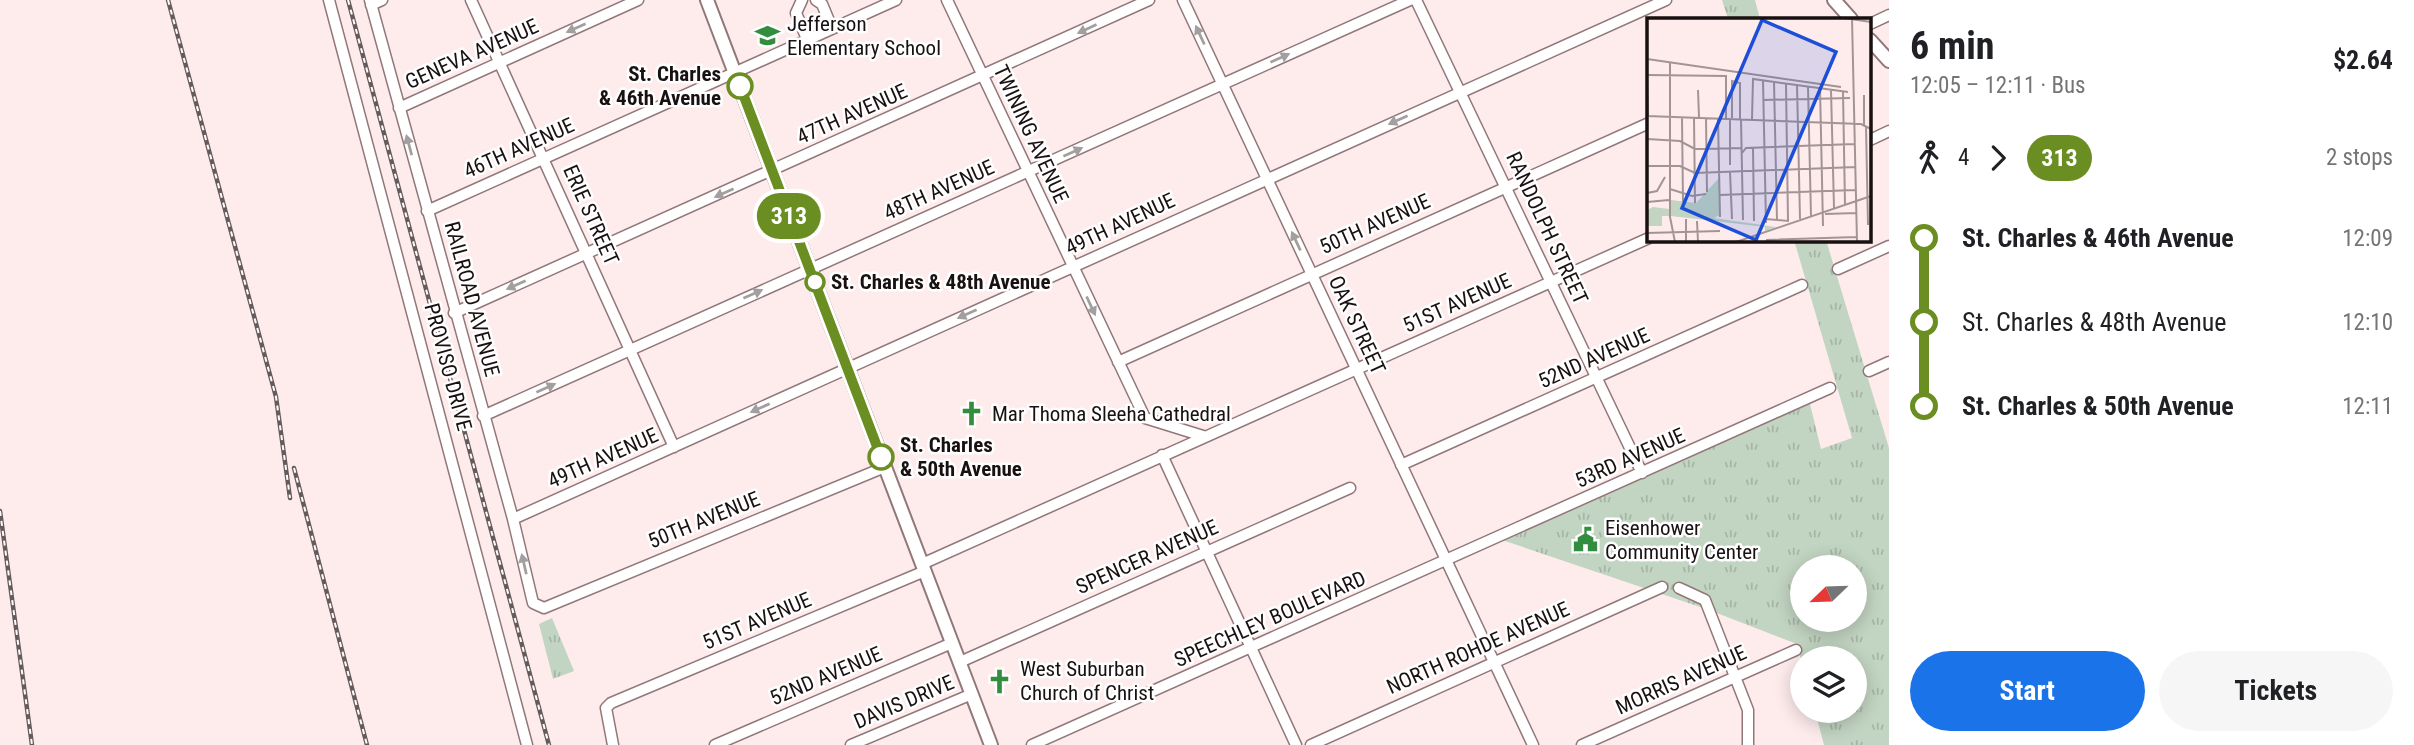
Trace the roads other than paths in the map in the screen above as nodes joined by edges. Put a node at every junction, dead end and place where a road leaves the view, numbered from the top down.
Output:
1 (329, 0) edge
2 (382, 0) edge
3 (471, 0) edge
4 (638, 0) edge
5 (707, 0) edge
6 (802, 0) edge
7 (816, 0) edge
8 (896, 0) edge
9 (947, 0) edge
10 (1149, 0) edge
11 (1183, 0) edge
12 (1410, 0) edge
13 (1416, 0) edge
14 (1666, 0) edge
15 (1834, 0) edge
16 (371, 2) edge
17 (1889, 15) edge
18 (1850, 18) edge
19 (1871, 24) edge
20 (832, 28) junction
21 (807, 39) junction
22 (1871, 41) edge
23 (1889, 61) edge
24 (500, 62) junction
25 (734, 72) junction
26 (983, 77) junction
27 (1223, 84) junction
28 (1460, 93) junction
29 (400, 108) junction
30 (1647, 124) edge
31 (1889, 131) edge
32 (1871, 140) edge
33 (544, 158) junction
34 (772, 171) junction
35 (1028, 172) junction
36 (1267, 178) junction
37 (1507, 187) junction
38 (427, 211) junction
39 (1647, 239) edge
40 (1889, 246) edge
41 (587, 254) junction
42 (1073, 267) junction
43 (809, 269) junction
44 (1838, 269) dead end
45 (1312, 274) junction
46 (1551, 283) junction
47 (1802, 285) dead end
48 (454, 313) junction
49 (631, 350) junction
50 (1118, 362) junction
51 (1889, 362) edge
52 (848, 368) junction
53 (1356, 369) junction
54 (1868, 371) dead end
55 (1596, 378) junction
56 (1830, 388) dead end
57 (483, 415) junction
58 (1203, 436) junction
59 (674, 447) junction
60 (1162, 455) junction
61 (1401, 465) junction
62 (885, 467) junction
63 (1642, 473) junction
64 (1350, 488) dead end
65 (513, 519) junction
66 (1206, 552) junction
67 (1446, 562) junction
68 (923, 567) junction
69 (1662, 587) dead end
70 (1679, 589) dead end
71 (538, 607) joint
72 (952, 643) junction
73 (1252, 649) junction
74 (1790, 653) edge
75 (960, 662) junction
76 (1494, 662) junction
77 (1736, 676) junction
78 (972, 694) junction
79 (527, 745) edge
80 (613, 745) edge
81 (715, 745) edge
82 (851, 745) edge
83 (991, 745) edge
84 (1032, 745) edge
85 (1296, 745) edge
86 (1311, 745) edge
87 (1533, 745) edge
88 (1582, 745) edge
89 (1748, 745) edge

1 - 79 street, PROVISO DRIVE
2 - 16 street
3 - 24 street, ERIE STREET
4 -> 24 street, GENEVA AVENUE
5 - 25 main road
6 - 21 street
7 - 20 street
8 - 20 street, 46TH AVENUE
9 - 26 street, TWINING AVENUE
10 -> 26 street, 47TH AVENUE
27 -> 11 street, OAK STREET
27 -> 12 street, 48TH AVENUE
13 - 28 street, RANDOLPH STREET
14 - 28 street, 49TH AVENUE
15 - 18 main road
16 - 29 street, RAILROAD AVENUE
17 - 19 street
20 - 21 street, 46TH AVENUE
21 - 25 street, 46TH AVENUE
22 - 23 main road
24 - 29 street, GENEVA AVENUE
24 - 33 street, ERIE STREET
25 - 33 street, 46TH AVENUE
25 - 34 main road
26 - 34 street, 47TH AVENUE
26 - 35 street, TWINING AVENUE
35 -> 27 street, 48TH AVENUE
27 - 36 street, OAK STREET
28 -> 36 street, 49TH AVENUE
28 - 37 street, RANDOLPH STREET
38 -> 29 street, RAILROAD AVENUE
30 - 37 street, 50TH AVENUE
31 - 32 street
33 - 38 street, 46TH AVENUE
33 - 41 street, ERIE STREET
34 -> 41 street, 47TH AVENUE
34 - 43 main road
35 - 42 street, TWINING AVENUE
35 - 43 street, 48TH AVENUE
36 - 42 street, 49TH AVENUE
45 -> 36 street, OAK STREET
37 - 45 street, 50TH AVENUE
37 - 46 street, RANDOLPH STREET
38 - 48 street, RAILROAD AVENUE
39 - 46 street, 51ST AVENUE
40 - 44 street
41 -> 48 street, 47TH AVENUE
41 - 49 street, ERIE STREET
42 -> 50 street, TWINING AVENUE
42 -> 52 street, 49TH AVENUE
49 -> 43 street, 48TH AVENUE
43 - 52 main road
45 - 50 street, 50TH AVENUE
45 - 53 street, OAK STREET
46 - 53 street, 51ST AVENUE
46 - 55 street, RANDOLPH STREET
47 - 55 street, 52ND AVENUE
48 - 57 street, RAILROAD AVENUE
57 -> 49 street, 48TH AVENUE
49 - 59 street, ERIE STREET
50 - 58 street, TWINING AVENUE
51 - 54 street
52 -> 59 street, 49TH AVENUE
52 - 62 main road
53 - 58 street, 51ST AVENUE
53 - 61 street, OAK STREET
55 - 61 street, 52ND AVENUE
55 - 63 street, RANDOLPH STREET
56 - 63 street, 53RD AVENUE
57 - 65 street, RAILROAD AVENUE
58 - 60 street, 51ST AVENUE
59 - 65 street, 49TH AVENUE
60 - 66 street
60 - 68 street, 51ST AVENUE
61 - 67 street, OAK STREET
62 - 68 main road
62 - 71 street, 50TH AVENUE
63 - 67 street, 53RD AVENUE
64 - 66 street, SPENCER AVENUE
71 -> 65 street, RAILROAD AVENUE
66 - 73 street
66 - 75 street, SPENCER AVENUE
67 - 73 street, SPEECHLEY BOULEVARD
67 - 76 street, OAK STREET
68 - 72 main road
68 - 80 street, 51ST AVENUE
69 - 76 street, NORTH ROHDE AVENUE
70 - 77 street
72 - 75 main road
72 - 81 street, 52ND AVENUE
73 - 84 street, SPEECHLEY BOULEVARD
73 - 85 street
74 - 77 street, MORRIS AVENUE
75 - 78 main road
76 - 86 street, NORTH ROHDE AVENUE
76 - 87 street, OAK STREET
77 - 88 street, MORRIS AVENUE
77 - 89 street
78 - 82 street, DAVIS DRIVE
78 - 83 main road

